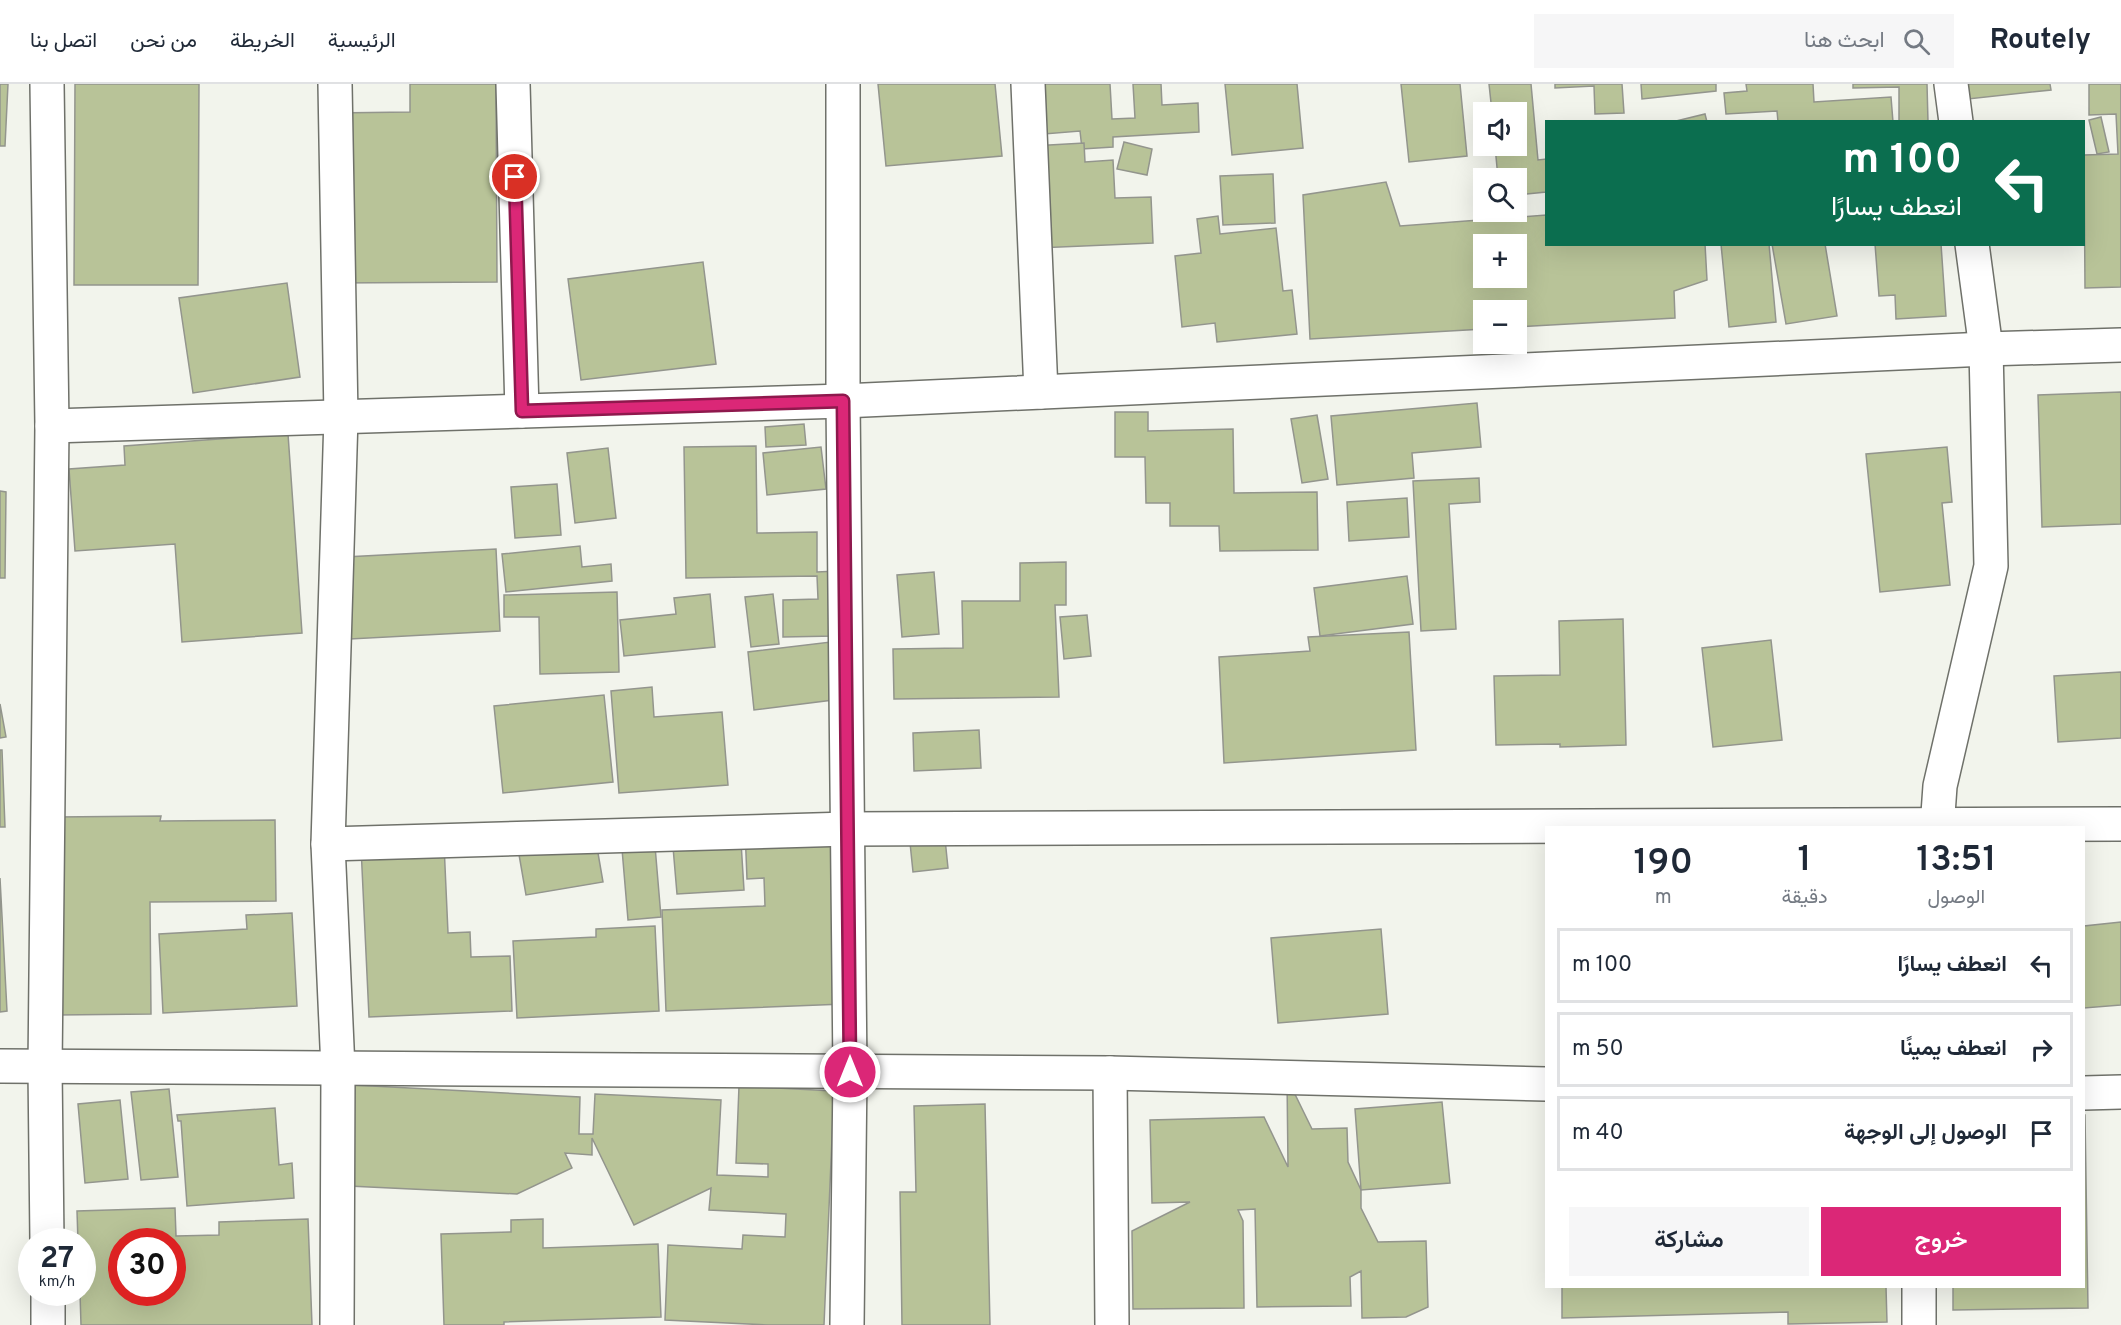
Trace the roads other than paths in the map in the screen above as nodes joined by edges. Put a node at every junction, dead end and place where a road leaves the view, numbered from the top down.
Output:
1 (47, 84) edge
2 (335, 84) edge
3 (513, 84) edge
4 (843, 84) edge
5 (1028, 84) edge
6 (1951, 84) edge
7 (1956, 120) edge
8 (1972, 246) edge
9 (2121, 345) edge
10 (1986, 349) junction
11 (1041, 392) junction
12 (843, 401) junction
13 (522, 411) junction
14 (341, 417) junction
15 (52, 426) junction
16 (2121, 824) edge
17 (1937, 826) edge
18 (1545, 827) edge
19 (848, 828) junction
20 (328, 844) junction
21 (0, 1066) edge
22 (45, 1068) junction
23 (338, 1069) junction
24 (850, 1072) junction
25 (1110, 1073) junction
26 (1545, 1084) edge
27 (2121, 1092) edge
28 (2085, 1093) edge
29 (47, 1228) edge
30 (1919, 1288) edge
31 (48, 1306) edge
32 (48, 1325) edge
33 (337, 1325) edge
34 (847, 1325) edge
35 (1112, 1325) edge
36 (1919, 1325) edge

1 - 15 street
2 - 14 street
3 - 13 street
4 - 12 street
5 - 11 street
6 - 7 street
8 - 10 street
9 - 10 street
10 - 11 street
10 - 17 street
11 - 12 street
12 - 13 street
12 - 19 street
13 - 14 street
14 - 15 street
14 - 20 street
15 - 22 street
16 - 17 street
18 - 19 street
19 - 20 street
19 - 24 street
20 - 23 street
21 - 22 street
22 - 23 street
22 - 29 street
23 - 24 street
23 - 33 street
24 - 25 street
24 - 34 street
25 - 26 street
25 - 35 street
27 - 28 street
30 - 36 street
31 - 32 street

